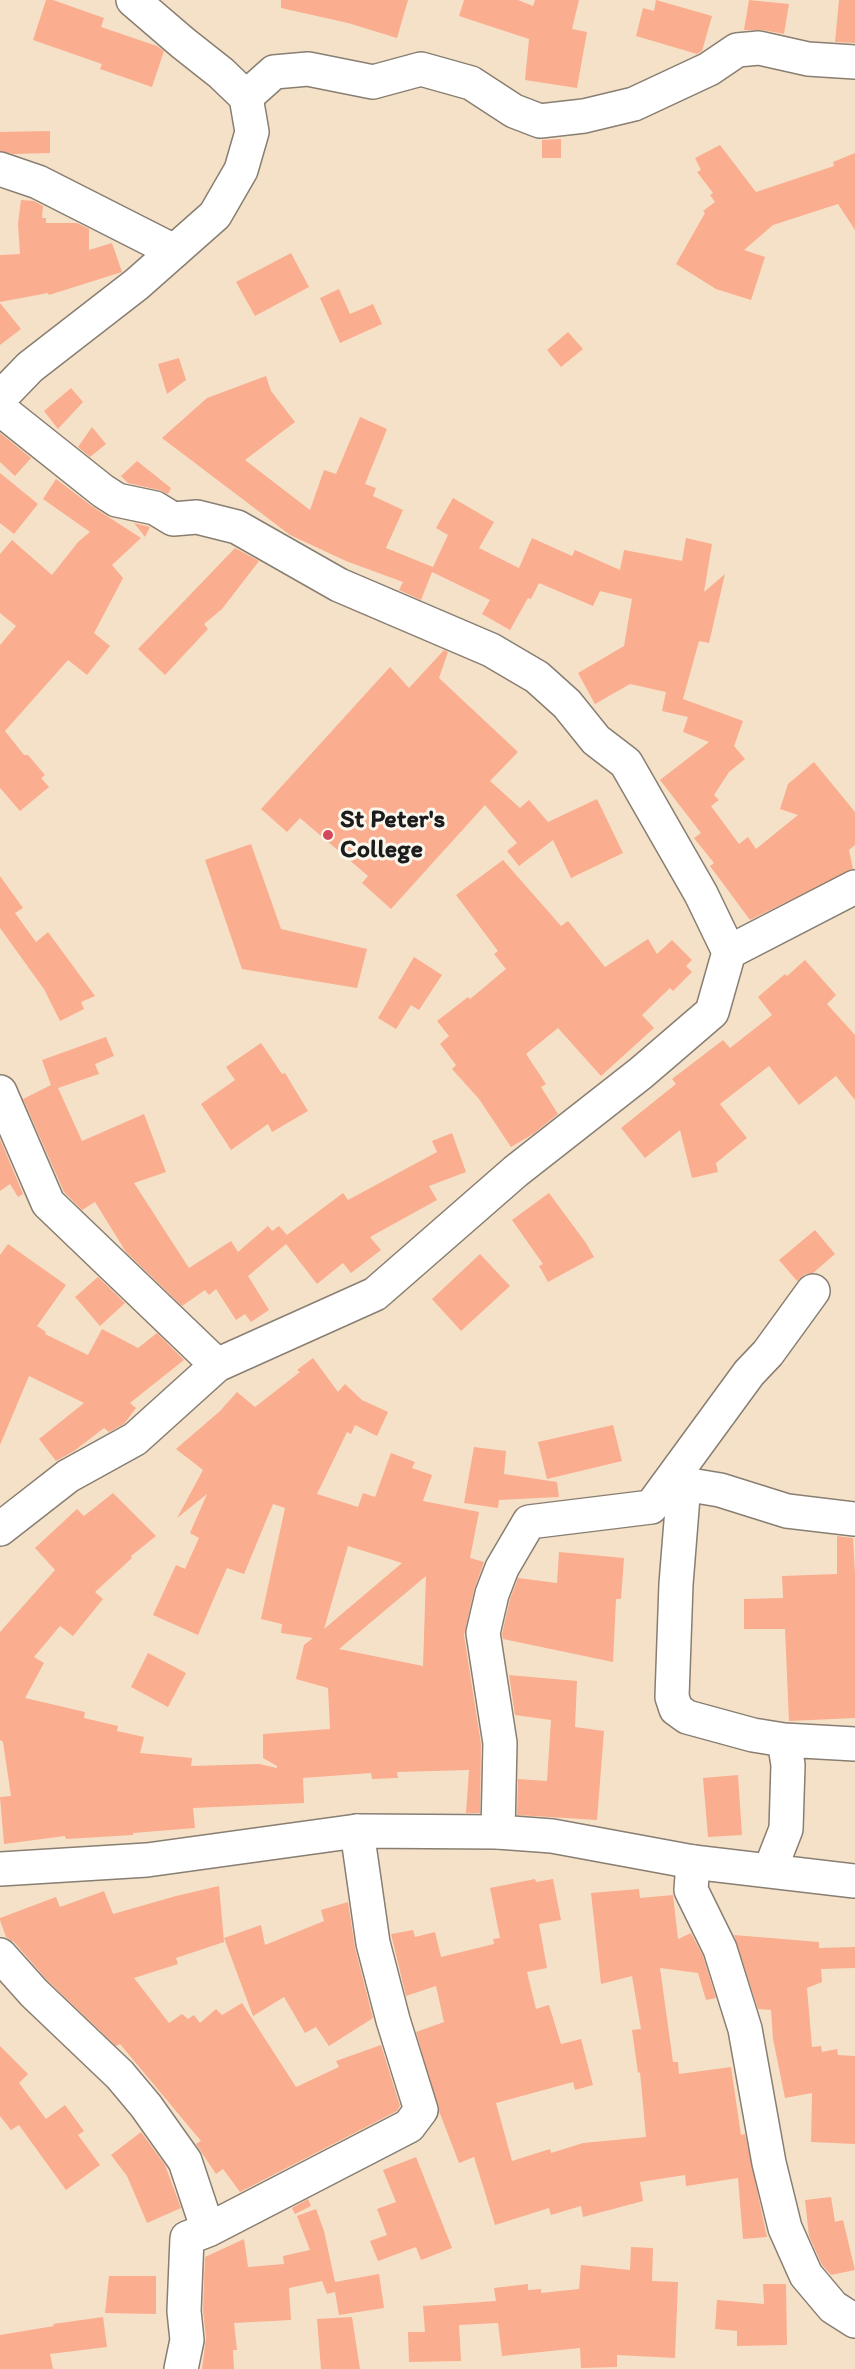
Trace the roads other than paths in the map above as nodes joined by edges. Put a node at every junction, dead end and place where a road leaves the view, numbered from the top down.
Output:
1 (134, 0) edge
2 (855, 62) edge
3 (246, 97) junction
4 (0, 169) edge
5 (174, 251) junction
6 (0, 398) edge
7 (0, 409) edge
8 (855, 887) edge
9 (729, 952) junction
10 (0, 1092) edge
11 (813, 1291) dead end
12 (217, 1365) junction
13 (684, 1484) junction
14 (651, 1507) junction
15 (855, 1519) edge
16 (0, 1529) edge
17 (784, 1740) junction
18 (855, 1744) edge
19 (357, 1831) junction
20 (498, 1832) junction
21 (693, 1862) junction
22 (0, 1869) edge
23 (770, 1870) junction
24 (855, 1881) edge
25 (0, 1955) edge
26 (208, 2230) junction
27 (855, 2321) edge
28 (181, 2369) edge

1 - 3 street
2 - 3 street
3 - 5 street
4 - 5 street
5 - 6 street
7 - 9 street
8 - 9 street
9 - 12 street
10 - 12 street
11 - 14 street
12 - 16 street
13 - 14 street
13 - 15 street
13 - 17 street
14 - 20 street
17 - 18 street
17 - 23 street
19 - 20 street
19 - 22 street
19 - 26 street
20 - 21 street
21 - 23 street
21 - 27 street
23 - 24 street
25 - 26 street
26 - 28 street

